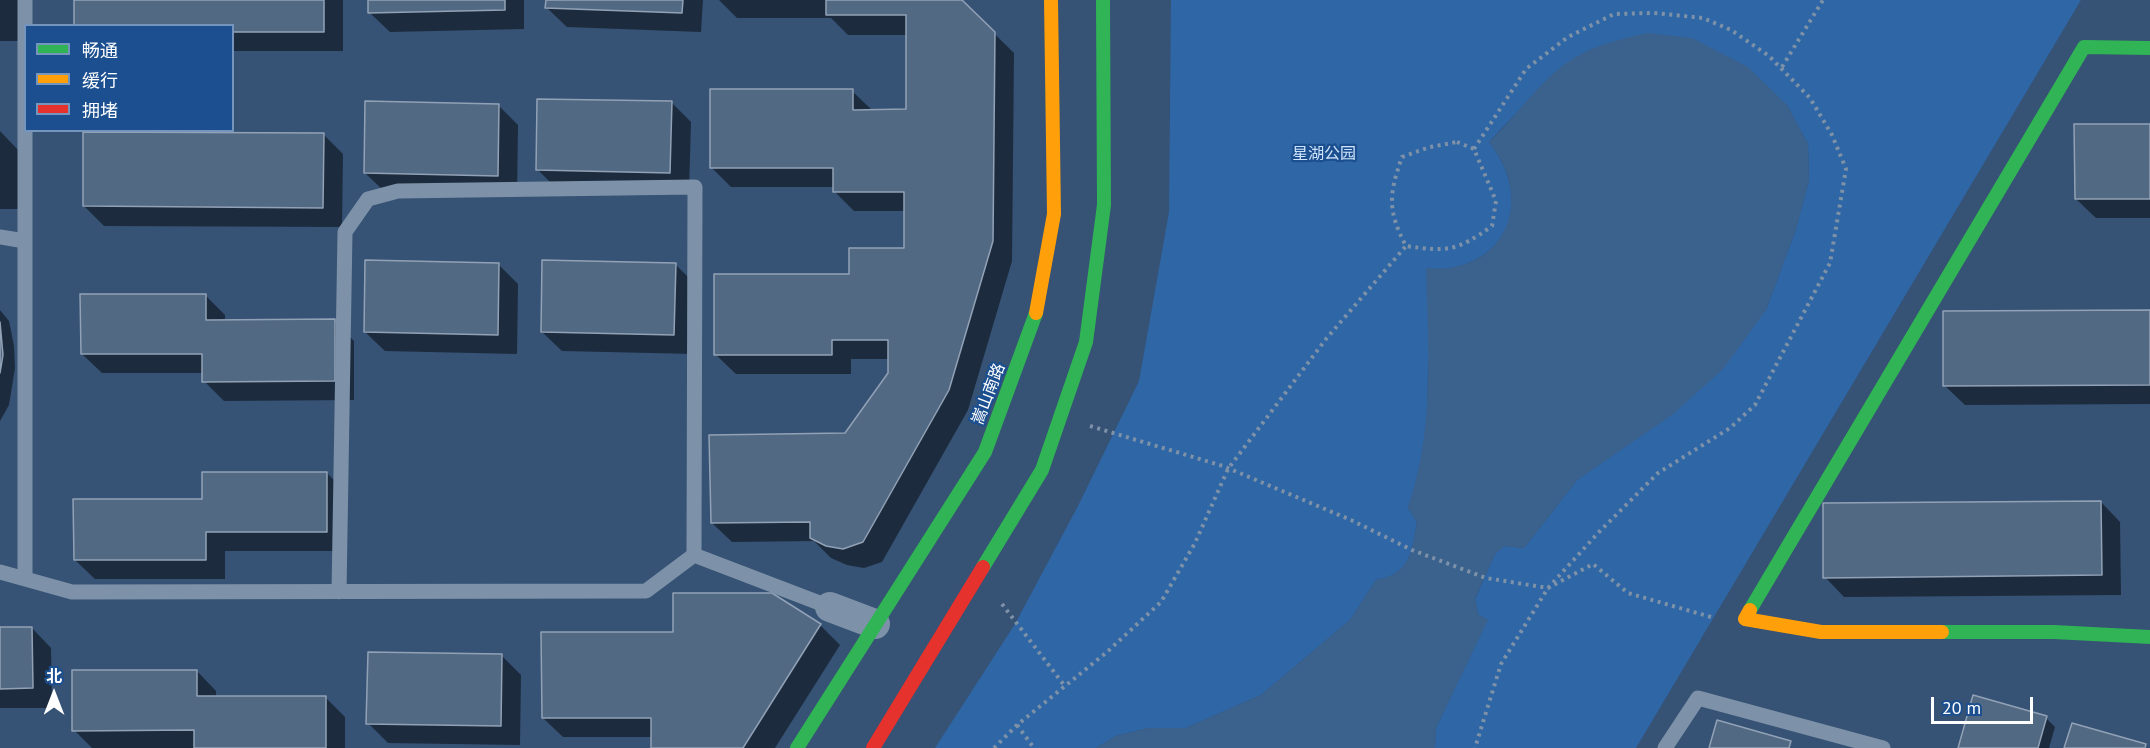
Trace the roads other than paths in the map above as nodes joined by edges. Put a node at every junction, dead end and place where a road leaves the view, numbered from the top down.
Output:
1 (25, 0) edge
2 (1051, 0) edge
3 (1103, 0) edge
4 (25, 24) edge
5 (2150, 48) edge
6 (25, 132) edge
7 (0, 237) edge
8 (25, 241) junction
9 (694, 555) junction
10 (0, 572) edge
11 (25, 579) junction
12 (339, 592) junction
13 (830, 607) joint
14 (875, 624) junction
15 (2150, 637) edge
16 (797, 748) edge
17 (873, 748) edge
18 (1665, 748) edge
19 (1883, 748) edge

1 - 4 lane
2 - 14 street, 嵩山南路
3 - 17 street
5 - 15 street
6 - 8 lane
7 - 8 lane
8 - 11 lane
9 - 12 lane
9 - 12 lane
9 - 13 lane
10 - 11 lane
11 - 12 lane
13 - 14 street
14 - 16 street, 嵩山南路
18 - 19 lane

